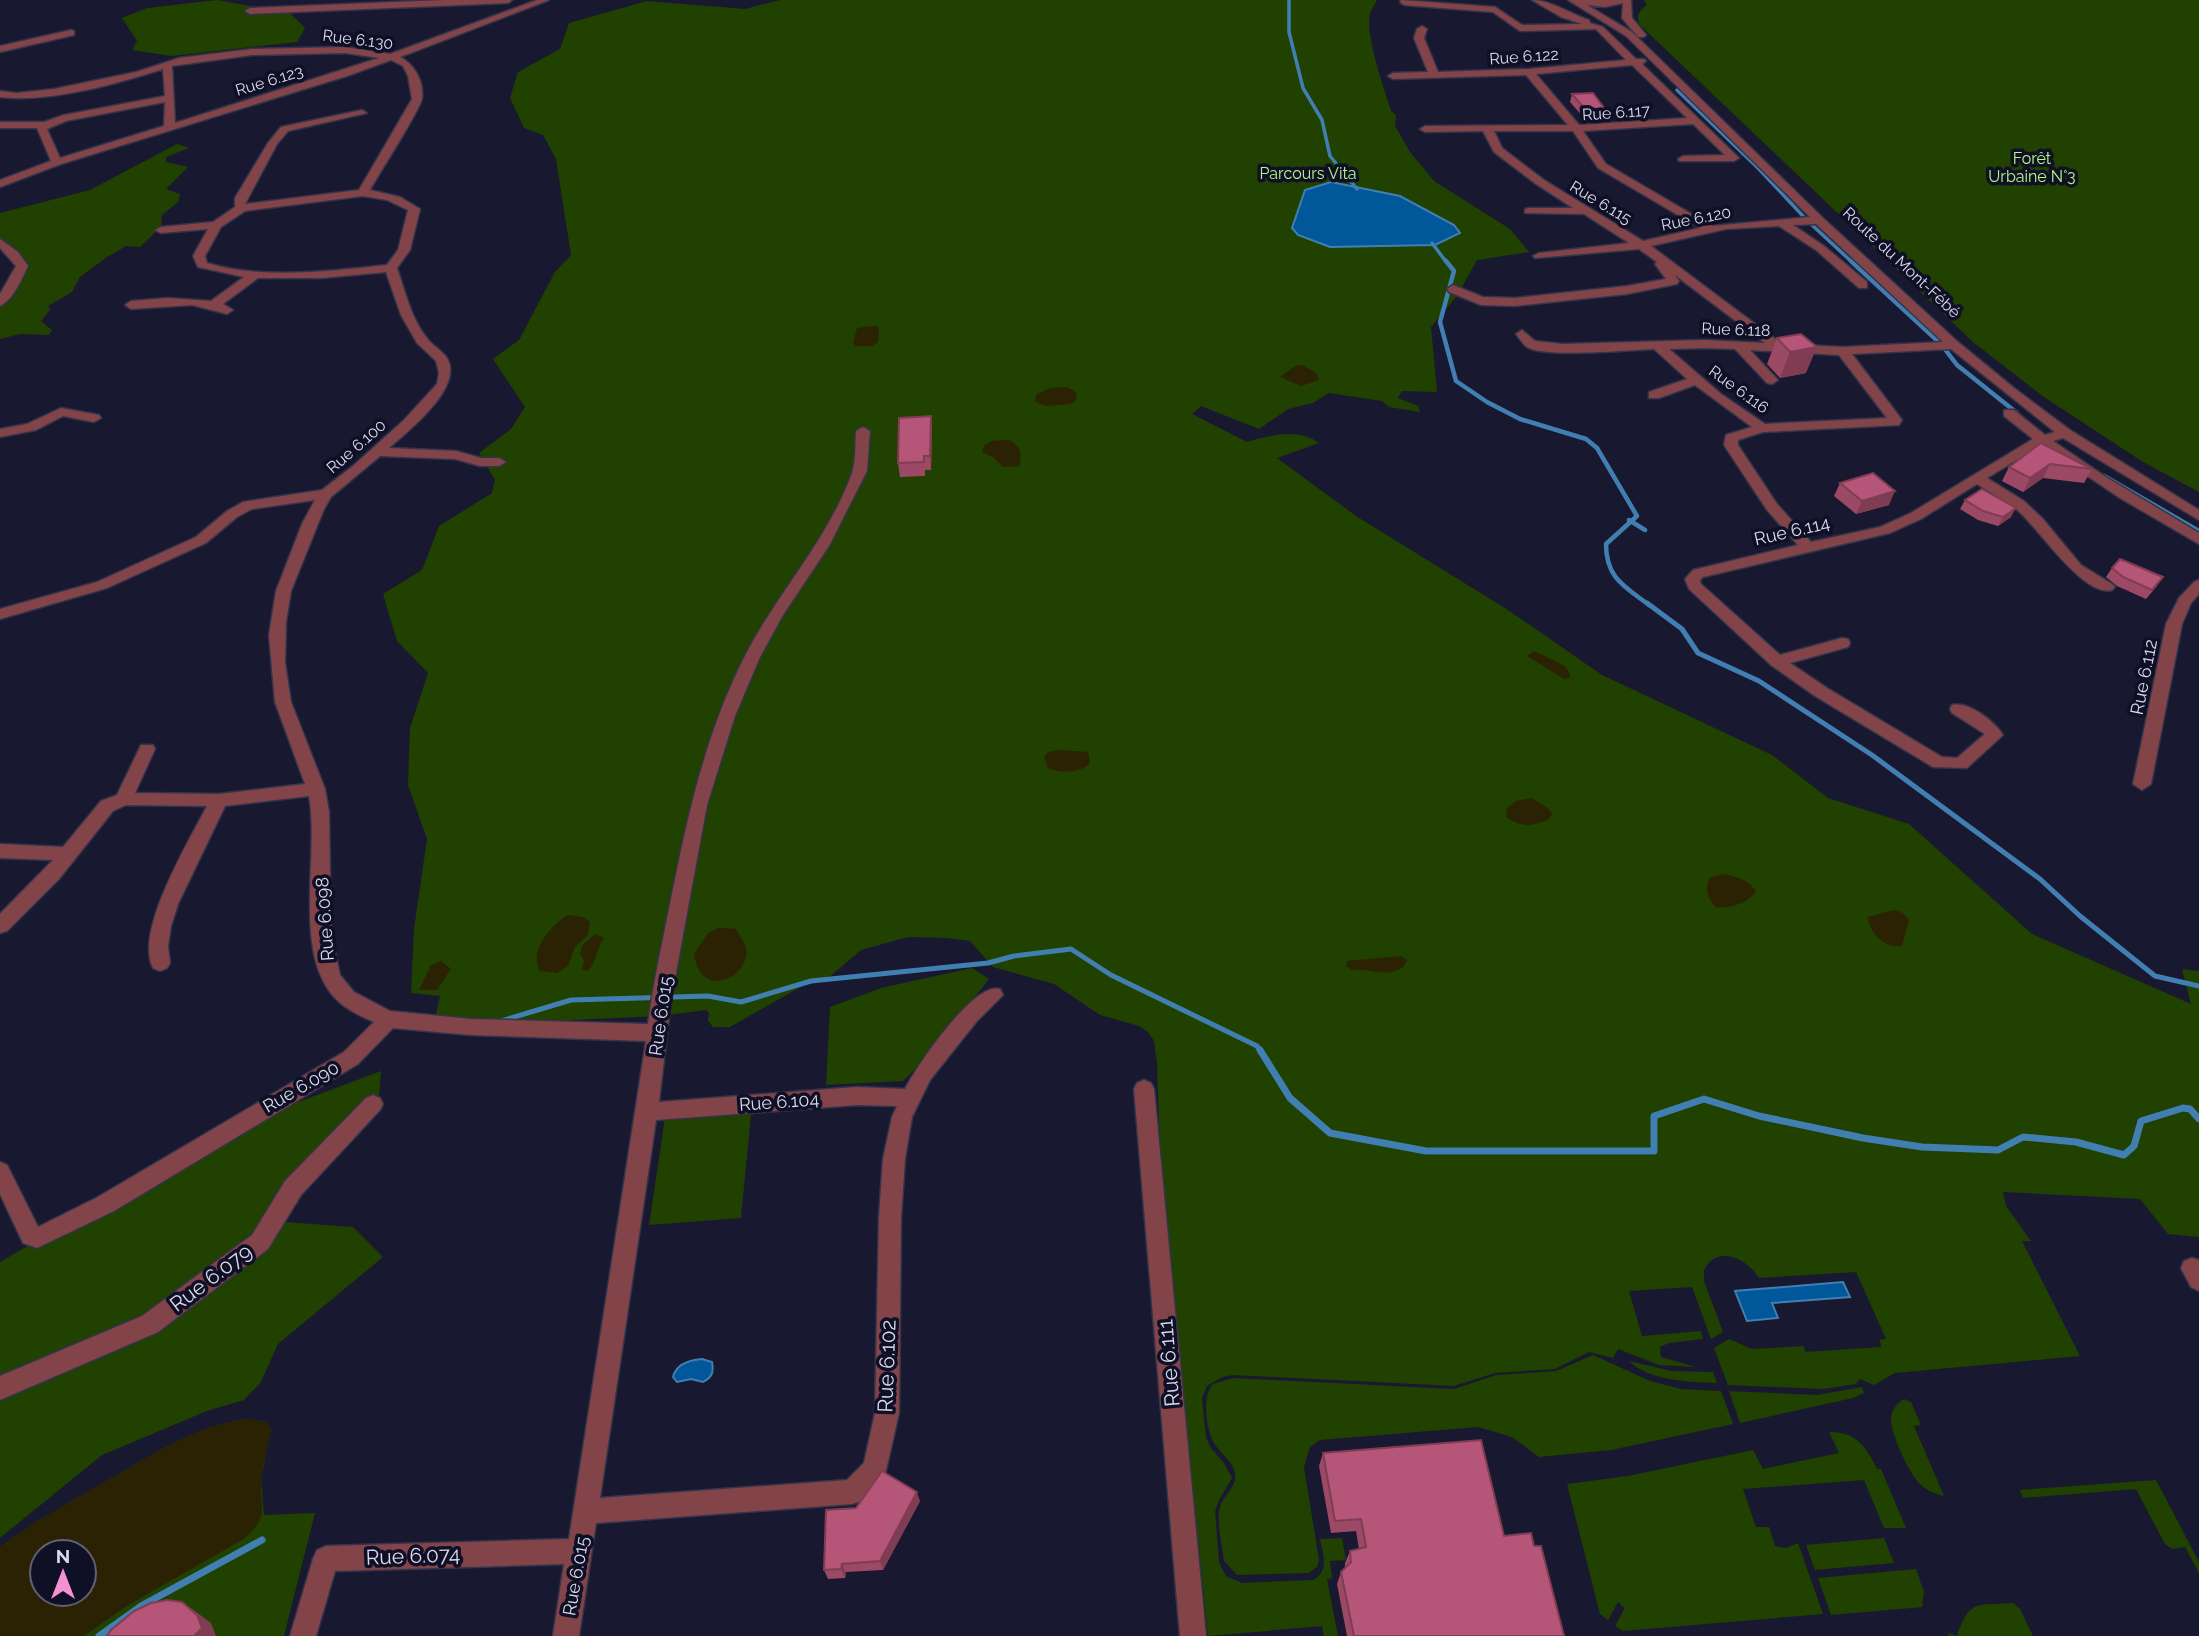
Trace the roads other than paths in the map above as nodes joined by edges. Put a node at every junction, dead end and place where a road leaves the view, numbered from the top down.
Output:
1 (508, 0) edge
2 (545, 0) edge
3 (1536, 0) edge
4 (1572, 0) edge
5 (1626, 0) edge
6 (1404, 2) dead end
7 (250, 11) dead end
8 (1597, 27) junction
9 (1422, 29) dead end
10 (71, 33) dead end
11 (1629, 34) junction
12 (0, 49) edge
13 (393, 57) junction
14 (1658, 60) junction
15 (1634, 61) junction
16 (167, 65) junction
17 (1530, 72) junction
18 (1434, 75) junction
19 (1393, 76) dead end
20 (0, 94) edge
21 (168, 97) junction
22 (362, 113) dead end
23 (1696, 121) junction
24 (0, 125) edge
25 (45, 125) junction
26 (169, 127) junction
27 (1487, 128) junction
28 (1576, 128) junction
29 (1425, 129) dead end
30 (1683, 159) dead end
31 (57, 162) junction
32 (0, 184) edge
33 (363, 193) junction
34 (242, 208) junction
35 (1529, 211) dead end
36 (1587, 212) junction
37 (1819, 220) junction
38 (1781, 222) junction
39 (216, 225) junction
40 (1709, 229) junction
41 (161, 230) dead end
42 (0, 242) edge
43 (1642, 246) junction
44 (1539, 256) dead end
45 (1658, 258) junction
46 (391, 268) junction
47 (255, 275) junction
48 (1863, 285) dead end
49 (1453, 289) dead end
50 (0, 302) edge
51 (215, 304) junction
52 (131, 305) dead end
53 (227, 310) dead end
54 (1522, 334) dead end
55 (1658, 345) junction
56 (1738, 345) junction
57 (1954, 345) junction
58 (1779, 348) junction
59 (1843, 351) junction
60 (1696, 380) junction
61 (1772, 380) dead end
62 (1654, 395) dead end
63 (2009, 413) dead end
64 (94, 418) dead end
65 (1762, 428) junction
66 (863, 431) dead end
67 (0, 433) edge
68 (2065, 433) junction
69 (2040, 440) junction
70 (377, 452) junction
71 (499, 462) dead end
72 (1978, 479) junction
73 (326, 494) junction
74 (2199, 504) edge
75 (2199, 516) edge
76 (2199, 539) edge
77 (1807, 547) junction
78 (2199, 585) edge
79 (2107, 587) dead end
80 (0, 614) edge
81 (1842, 643) dead end
82 (1777, 661) junction
83 (1958, 709) dead end
84 (147, 750) dead end
85 (2142, 784) dead end
86 (316, 789) junction
87 (124, 799) junction
88 (219, 800) junction
89 (0, 851) edge
90 (68, 854) junction
91 (0, 926) edge
92 (160, 964) dead end
93 (993, 995) dead end
94 (388, 1020) junction
95 (657, 1033) junction
96 (1144, 1089) dead end
97 (912, 1098) junction
98 (373, 1104) dead end
99 (647, 1112) junction
100 (0, 1172) edge
101 (0, 1388) edge
102 (587, 1511) junction
103 (580, 1551) junction
104 (303, 1636) edge
105 (566, 1636) edge
106 (1194, 1636) edge

1 - 7 street
2 - 13 street, Rue 6.123
3 - 8 street
4 - 5 street
4 - 11 street, Route du Mont-Fébé
5 - 74 street, Route du Mont-Fébé
6 - 8 street
8 - 11 street
8 - 15 street, Rue 6.117
9 - 18 street
10 - 12 street
11 - 14 street, Route du Mont-Fébé
13 - 16 street, Rue 6.130
13 - 26 street, Rue 6.123
13 - 33 street, Rue 6.130
14 - 15 street, Rue 6.122
14 - 37 street, Route du Mont-Fébé
15 - 17 street, Rue 6.122
15 - 23 street, Rue 6.117
16 - 20 street, Rue 6.130
16 - 21 street
17 - 18 street, Rue 6.122
17 - 28 street
18 - 19 street, Rue 6.122
21 - 25 street
21 - 26 street
22 - 34 street
23 - 28 street, Rue 6.117
23 - 30 street
24 - 25 street
25 - 31 street
26 - 31 street, Rue 6.123
27 - 28 street
27 - 29 street
27 - 36 street, Rue 6.115
28 - 40 street, Rue 6.117
31 - 32 street, Rue 6.123
33 - 34 street
33 - 46 street
34 - 39 street
35 - 36 street
36 - 43 street, Rue 6.115
37 - 38 street, Rue 6.120
37 - 57 street, Route du Mont-Fébé
38 - 40 street, Rue 6.120
38 - 48 street
39 - 41 street
39 - 47 street
40 - 43 street, Rue 6.120
42 - 50 street
43 - 44 street, Rue 6.120
43 - 45 street, Rue 6.115
45 - 49 street
45 - 58 street, Rue 6.115
46 - 47 street
46 - 70 street, Rue 6.100
47 - 51 street
51 - 52 street
51 - 53 street
54 - 55 street, Rue 6.118
55 - 56 street, Rue 6.118
55 - 60 street, Rue 6.116
56 - 58 street, Rue 6.118
56 - 61 street
57 - 59 street, Rue 6.118
57 - 68 street, Route du Mont-Fébé
58 - 59 street, Rue 6.118
59 - 65 street, Rue 6.116
60 - 62 street
60 - 65 street, Rue 6.116
63 - 69 street
64 - 67 street
65 - 77 street
66 - 95 street, Rue 6.015
68 - 69 street, Rue 6.114
68 - 75 street, Route du Mont-Fébé
69 - 72 street, Rue 6.114
69 - 76 street
70 - 71 street
70 - 73 street, Rue 6.100
72 - 77 street, Rue 6.114
72 - 79 street
73 - 80 street, Rue 6.100
73 - 86 street, Rue 6.098
77 - 82 street, Rue 6.114
78 - 85 street, Rue 6.112
81 - 82 street
82 - 83 street
84 - 87 street
86 - 88 street
86 - 94 street, Rue 6.098
87 - 88 street
87 - 90 street
88 - 92 street
89 - 90 street
90 - 91 street
93 - 97 street, Rue 6.102
94 - 95 street
94 - 100 street, Rue 6.090
95 - 99 street, Rue 6.015
96 - 106 street, Rue 6.111
97 - 99 street, Rue 6.104
97 - 102 street, Rue 6.102
98 - 101 street, Rue 6.079
99 - 102 street, Rue 6.015
102 - 103 street, Rue 6.015
103 - 104 street, Rue 6.074
103 - 105 street, Rue 6.015

